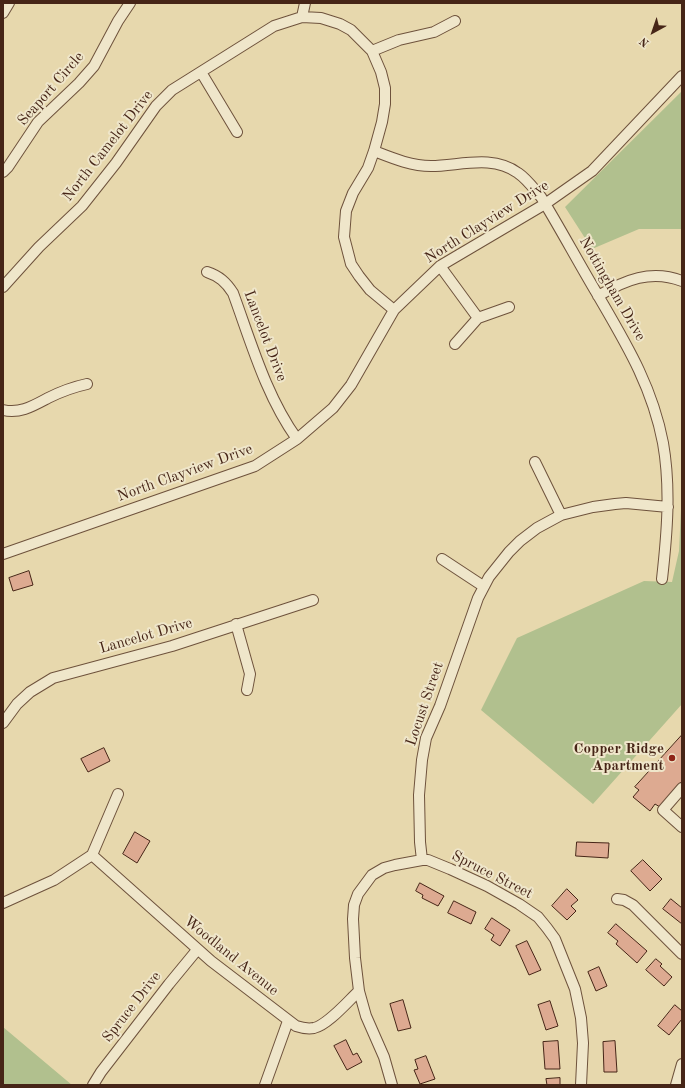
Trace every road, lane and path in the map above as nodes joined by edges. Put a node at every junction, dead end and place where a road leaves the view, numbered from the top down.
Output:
1 (9, 3) edge
2 (130, 3) edge
3 (305, 3) edge
4 (3, 13) edge
5 (302, 17) junction
6 (455, 20) dead end
7 (372, 51) junction
8 (201, 72) junction
9 (682, 76) edge
10 (237, 132) dead end
11 (374, 151) junction
12 (3, 172) edge
13 (545, 204) junction
14 (440, 266) junction
15 (207, 272) dead end
16 (682, 281) edge
17 (3, 287) edge
18 (598, 296) junction
19 (509, 307) dead end
20 (394, 310) junction
21 (478, 318) junction
22 (456, 344) dead end
23 (86, 384) dead end
24 (3, 410) edge
25 (297, 439) junction
26 (535, 462) dead end
27 (668, 508) junction
28 (562, 515) junction
29 (3, 554) edge
30 (442, 559) dead end
31 (662, 579) dead end
32 (483, 586) junction
33 (313, 600) dead end
34 (236, 624) junction
35 (247, 690) dead end
36 (3, 723) edge
37 (682, 788) edge
38 (118, 794) dead end
39 (682, 828) edge
40 (92, 855) junction
41 (422, 860) junction
42 (617, 899) dead end
43 (3, 903) edge
44 (197, 950) junction
45 (682, 954) edge
46 (359, 991) junction
47 (288, 1021) junction
48 (682, 1064) edge
49 (92, 1085) edge
50 (265, 1085) edge
51 (392, 1085) edge
52 (581, 1085) edge
53 (676, 1085) edge

1 - 4 street
2 - 12 street, Seaport Circle
3 - 5 street
5 - 7 street
5 - 8 street, North Camelot Drive
6 - 7 street
7 - 11 street
8 - 10 street
8 - 17 street, North Camelot Drive
9 - 13 street, North Clayview Drive
11 - 13 street, Nottingham Drive
11 - 20 street
13 - 14 street, North Clayview Drive
13 - 18 street, Nottingham Drive
14 - 20 street, North Clayview Drive
14 - 21 street
15 - 25 street, Lancelot Drive
16 - 18 street
18 - 27 street, Nottingham Drive
19 - 21 street
20 - 25 street, North Clayview Drive
21 - 22 street
23 - 24 street
25 - 29 street, North Clayview Drive
26 - 28 street
27 - 28 street, Locust Street
27 - 31 street, Nottingham Drive
28 - 32 street, Locust Street
30 - 32 street
32 - 41 street, Locust Street
33 - 34 street, Lancelot Drive
34 - 35 street
34 - 36 street, Lancelot Drive
37 - 39 street
38 - 40 street
40 - 43 street
40 - 44 street, Woodland Avenue
41 - 46 street
41 - 52 street, Spruce Street
42 - 45 street
44 - 47 street, Woodland Avenue
44 - 49 street, Spruce Drive
46 - 47 street, Woodland Avenue
46 - 51 street
47 - 50 street
48 - 53 street

